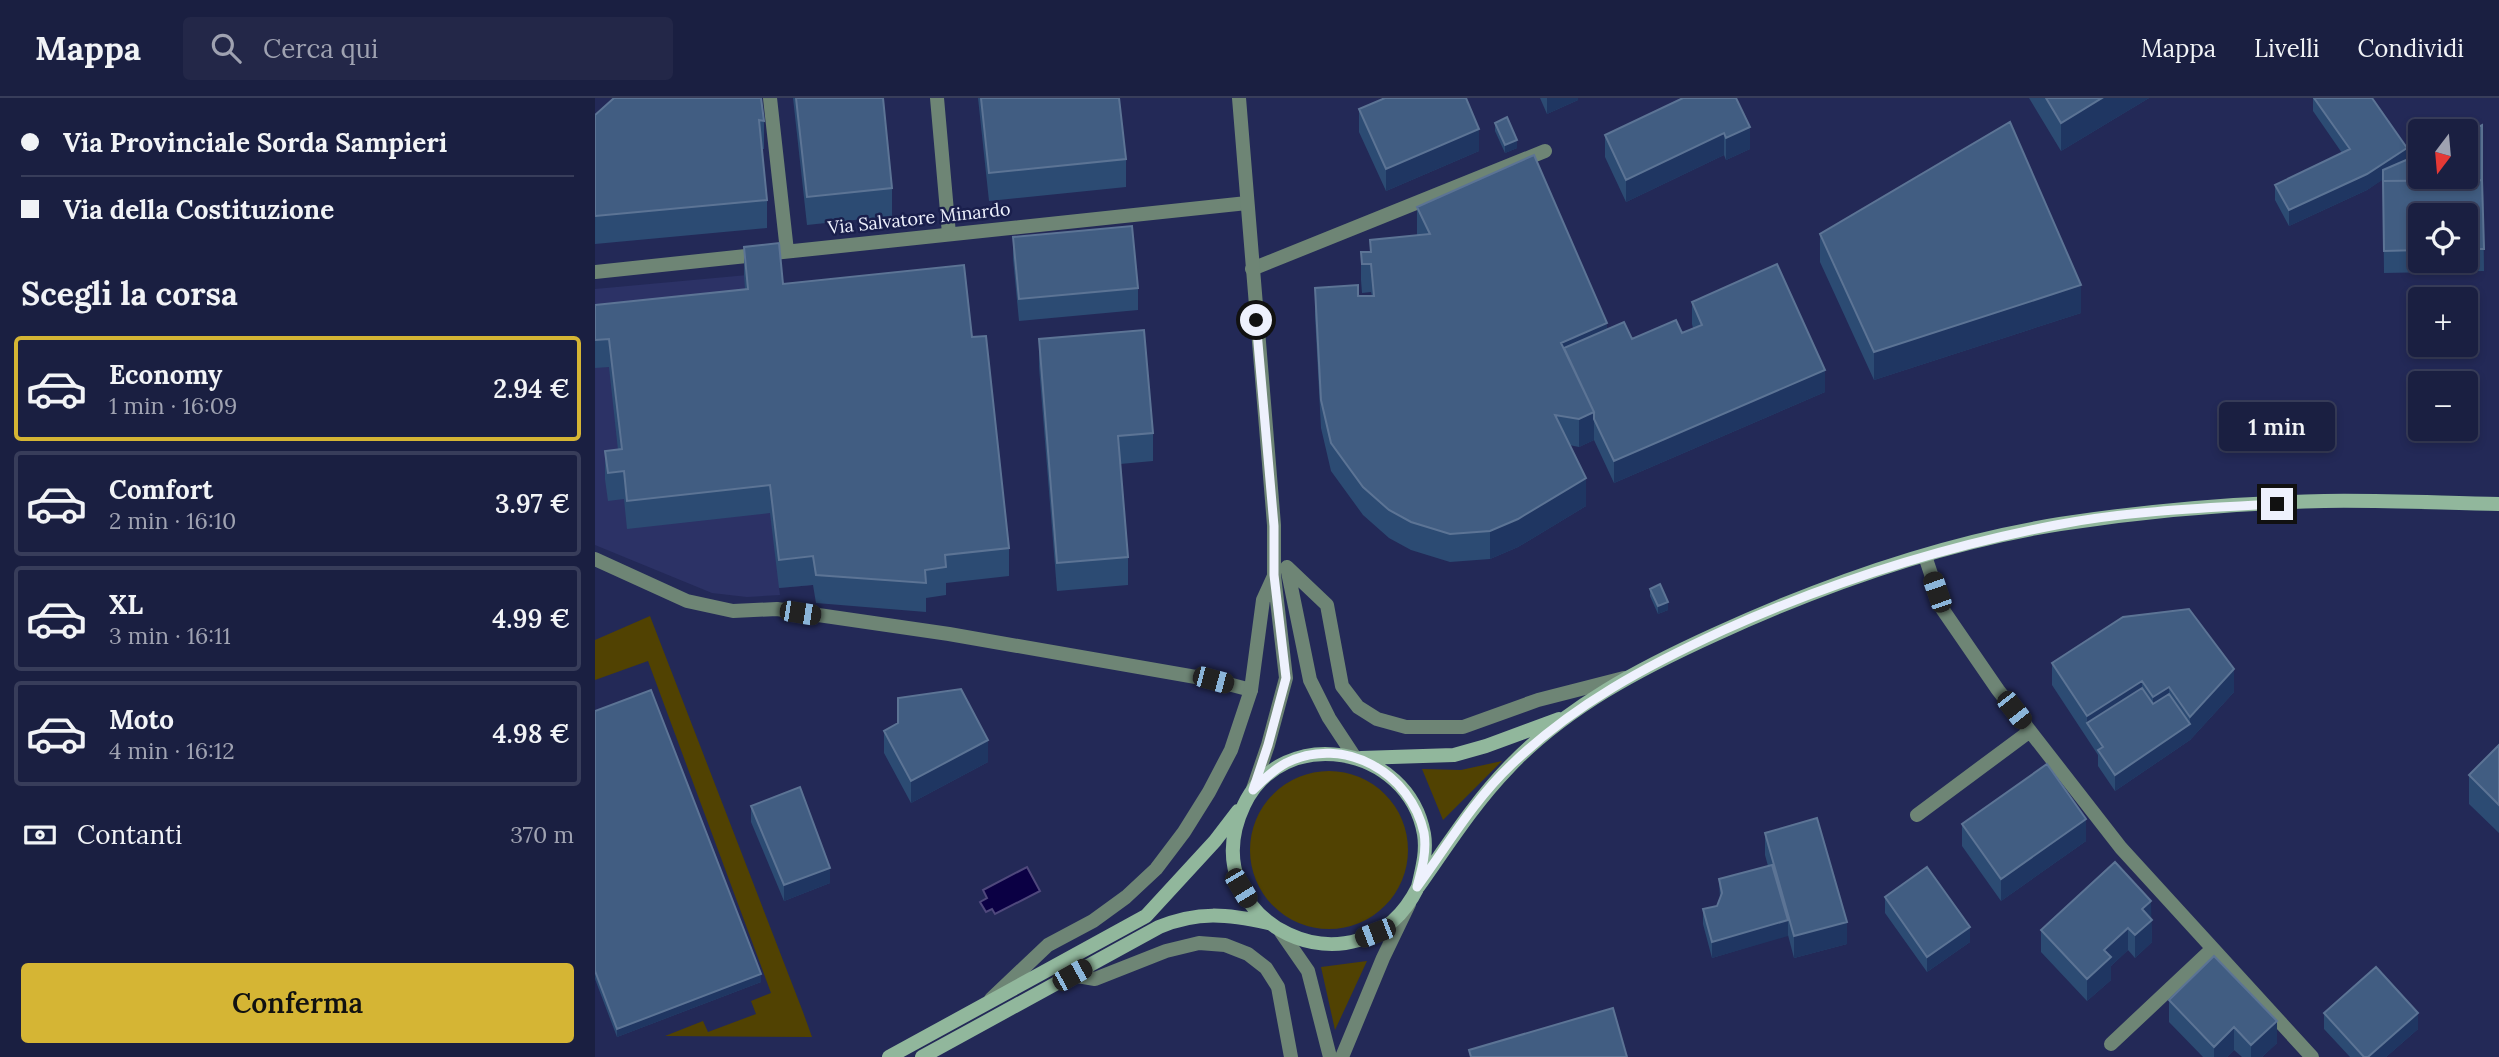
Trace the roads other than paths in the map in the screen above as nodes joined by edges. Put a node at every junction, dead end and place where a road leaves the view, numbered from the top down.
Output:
1 (771, 98) edge
2 (937, 98) edge
3 (1239, 98) edge
4 (1545, 151) dead end
5 (1247, 203) junction
6 (949, 234) junction
7 (787, 251) junction
8 (1252, 269) junction
9 (595, 272) edge
10 (2499, 504) edge
11 (1925, 556) junction
12 (595, 559) edge
13 (1281, 571) junction
14 (1629, 677) junction
15 (1251, 690) junction
16 (1567, 716) junction
17 (2030, 731) junction
18 (1357, 757) junction
19 (1249, 796) junction
20 (1917, 815) dead end
21 (1414, 893) junction
22 (1268, 923) junction
23 (1281, 932) junction
24 (2212, 949) junction
25 (1072, 975) junction
26 (980, 1009) junction
27 (2111, 1044) dead end
28 (889, 1057) edge
29 (922, 1057) edge
30 (1290, 1057) edge
31 (1330, 1057) edge
32 (1342, 1057) edge
33 (2312, 1057) edge

1 - 7 street
2 - 6 street
3 - 5 street
4 - 8 street
5 - 6 street, Via Salvatore Minardo
5 - 8 street
6 - 7 street, Via Salvatore Minardo
7 - 9 street, Via Salvatore Minardo
8 - 13 street
10 - 11 main road
11 - 14 main road
11 - 17 street
12 - 15 street
13 - 14 street
13 - 15 street
13 - 18 street
13 - 19 street
14 - 16 main road
15 - 26 street
16 - 18 main road
16 - 21 main road
17 - 20 street
17 - 24 street
18 - 19 main road
18 - 21 main road
19 - 22 main road
19 - 26 main road
21 - 23 main road
21 - 32 street
22 - 23 main road
22 - 25 main road
23 - 31 street
24 - 27 street
24 - 33 street
25 - 29 main road
25 - 30 street
26 - 28 main road

